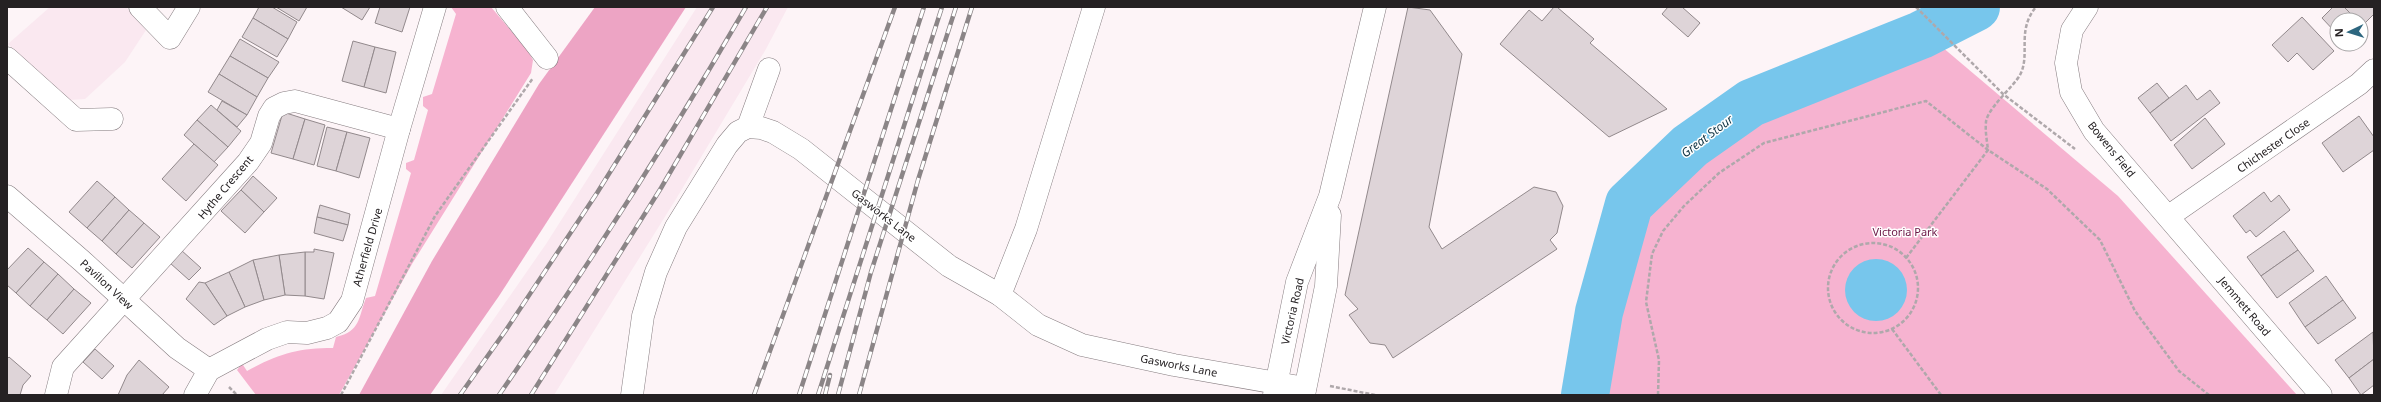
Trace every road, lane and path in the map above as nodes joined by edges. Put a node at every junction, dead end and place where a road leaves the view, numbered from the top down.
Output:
1 (140, 7) edge
2 (189, 7) edge
3 (435, 7) edge
4 (507, 7) edge
5 (1094, 7) edge
6 (1375, 7) edge
7 (1916, 7) edge
8 (2036, 7) edge
9 (2087, 7) edge
10 (7, 58) edge
11 (547, 58) joint
12 (769, 69) dead end
13 (2374, 70) edge
14 (2003, 94) junction
15 (112, 119) dead end
16 (748, 127) junction
17 (399, 129) junction
18 (1988, 150) junction
19 (2078, 152) dead end
20 (7, 196) edge
21 (1330, 196) junction
22 (2169, 216) junction
23 (1906, 258) junction
24 (1000, 295) junction
25 (124, 300) junction
26 (1892, 329) junction
27 (209, 370) junction
28 (1276, 389) edge
29 (1305, 391) edge
30 (56, 395) edge
31 (195, 395) edge
32 (341, 395) edge
33 (632, 395) edge
34 (1375, 395) edge
35 (1658, 395) edge
36 (1941, 395) edge
37 (2209, 395) edge
38 (2321, 395) edge

1 - 2 street
3 - 17 street, Atherfield Drive
4 - 11 street
5 - 24 street
6 - 21 street, Victoria Road
7 - 14 path
8 - 14 path
9 - 22 street, Bowens Field
10 - 15 street
11 - 32 path
12 - 16 street
13 - 22 street, Chichester Close
14 - 18 path
14 - 19 path
16 - 24 street, Gasworks Lane
16 - 33 street
17 - 25 street, Hythe Crescent
17 - 27 street, Atherfield Drive
18 - 23 path
18 - 35 path
18 - 37 path
20 - 25 street, Pavilion View
21 - 28 street, Victoria Road
21 - 29 street, Victoria Road
22 - 38 street, Jemmett Road
23 - 26 path
23 - 26 path
24 - 28 street, Gasworks Lane
25 - 27 street, Pavilion View
25 - 30 street
26 - 36 path
27 - 31 street
28 - 29 street, Gasworks Lane
29 - 34 path

